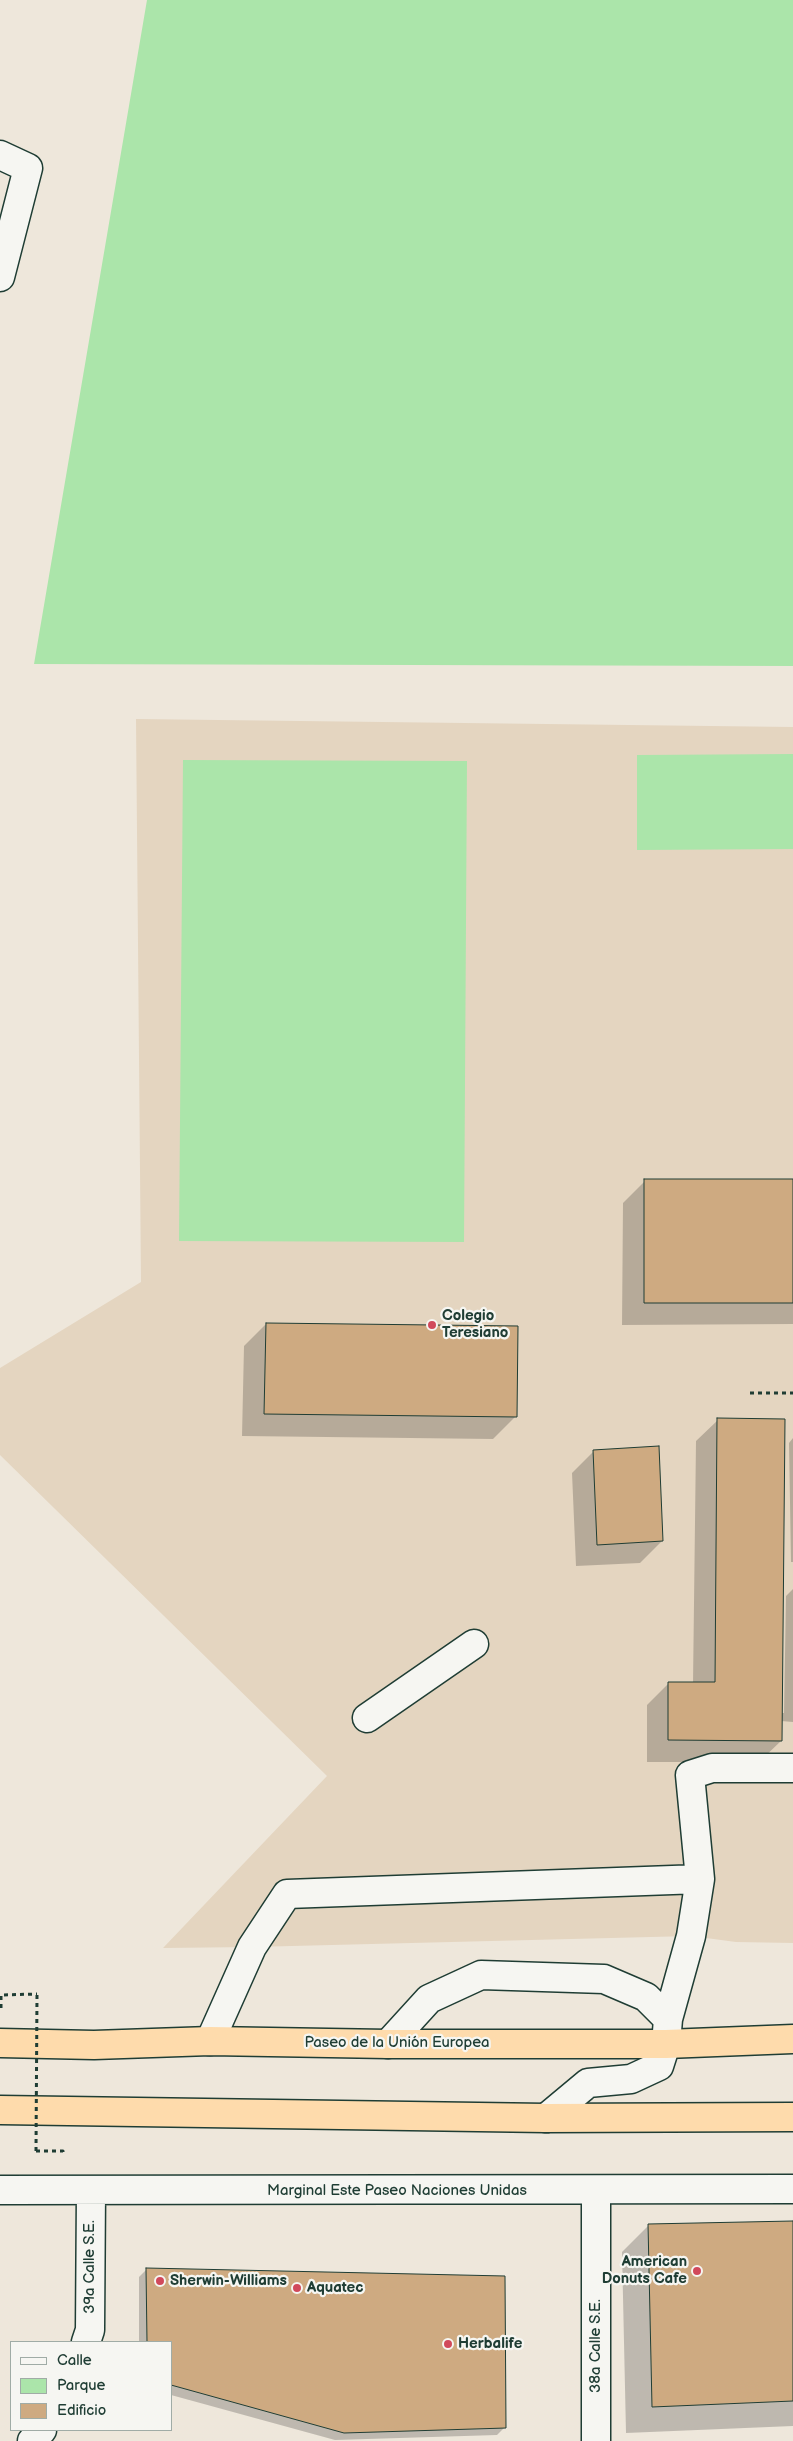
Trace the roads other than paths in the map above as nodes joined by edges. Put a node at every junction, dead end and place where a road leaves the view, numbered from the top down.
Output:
1 (0, 155) edge
2 (0, 277) edge
3 (474, 1644) dead end
4 (367, 1718) dead end
5 (793, 1768) edge
6 (700, 1878) junction
7 (667, 2031) junction
8 (793, 2039) edge
9 (210, 2041) junction
10 (0, 2043) edge
11 (388, 2044) junction
12 (0, 2110) edge
13 (793, 2117) edge
14 (546, 2118) junction
15 (793, 2189) edge
16 (0, 2190) edge
17 (91, 2191) junction
18 (596, 2191) junction
19 (86, 2341) edge
20 (41, 2431) edge
21 (32, 2441) edge
22 (596, 2441) edge

1 - 2 street
3 - 4 street
5 - 6 street
6 - 7 street
6 - 9 street
7 - 8 highway, Paseo de la Unión Europea
7 - 11 highway, Paseo de la Unión Europea
7 - 11 street
7 - 14 street
9 - 10 highway, Paseo de la Unión Europea
9 - 11 highway, Paseo de la Unión Europea
12 - 14 highway
13 - 14 highway
15 - 18 street, Marginal Este Paseo Naciones Unidas
16 - 17 street, Marginal Este Paseo Naciones Unidas
17 - 18 street, Marginal Este Paseo Naciones Unidas
17 - 19 street, 39a Calle S.E.
18 - 22 street, 38a Calle S.E.
20 - 21 street

